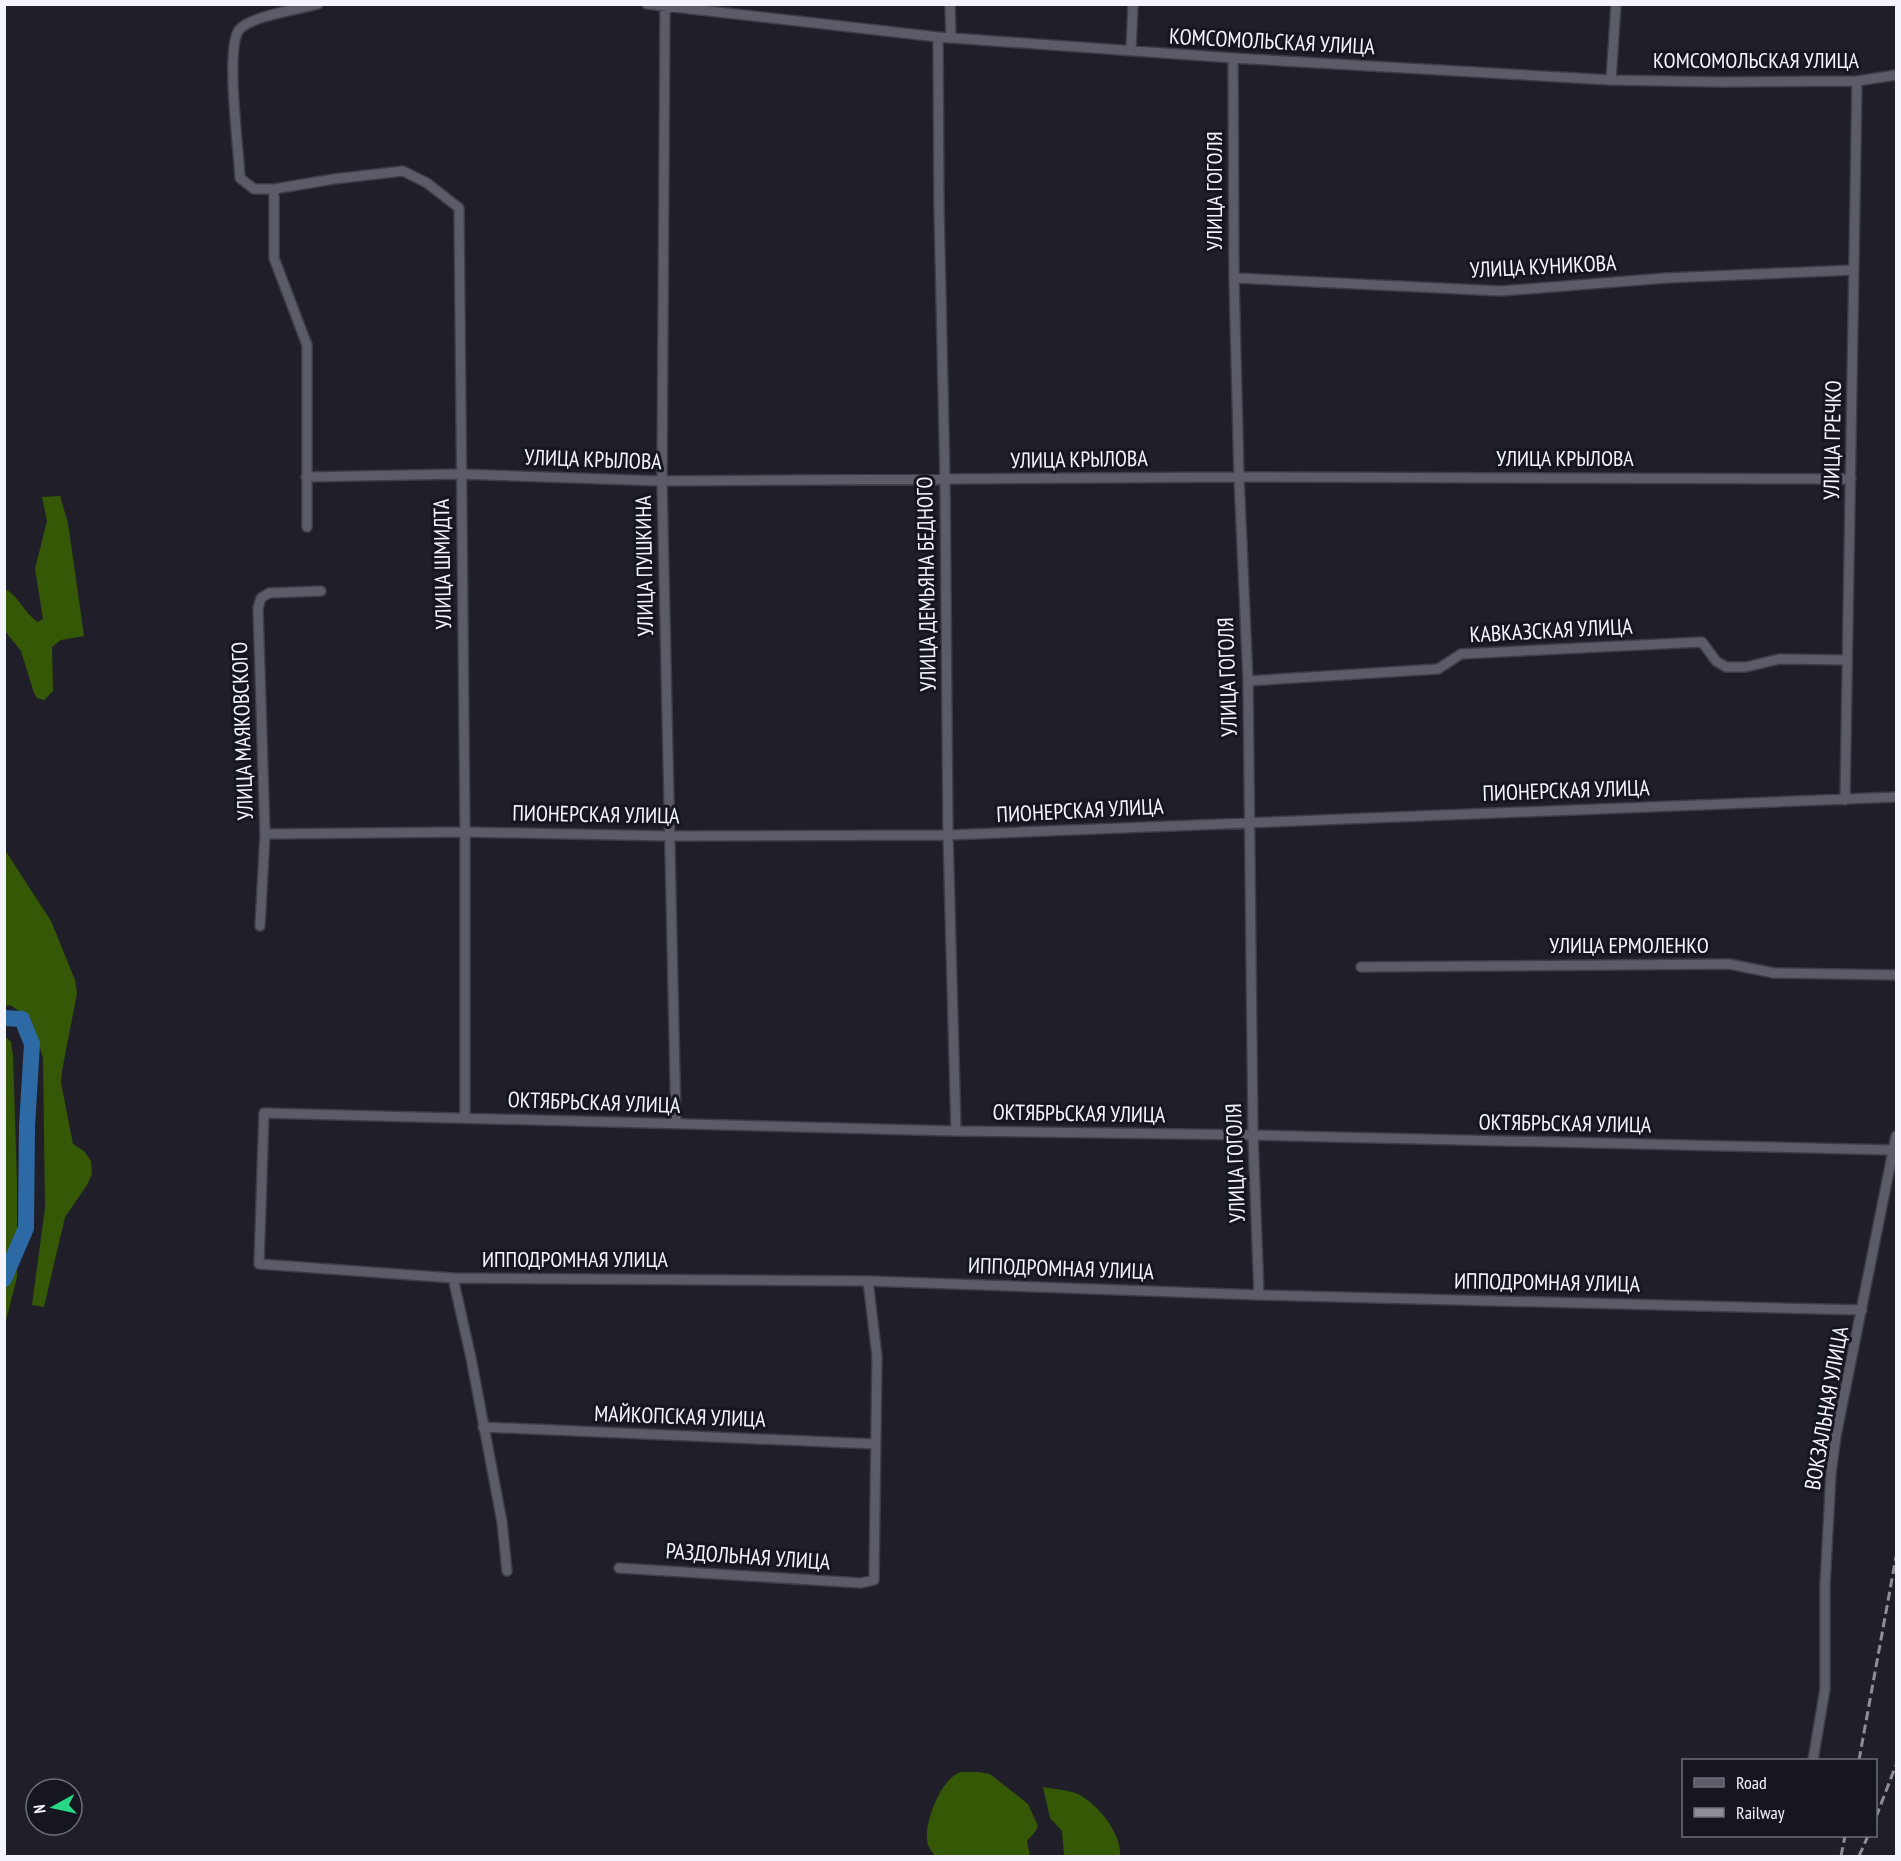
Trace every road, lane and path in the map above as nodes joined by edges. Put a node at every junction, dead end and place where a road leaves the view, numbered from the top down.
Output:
1 (318, 4) edge
2 (647, 4) edge
3 (950, 4) edge
4 (1133, 4) edge
5 (1616, 4) edge
6 (666, 6) junction
7 (938, 37) junction
8 (951, 38) junction
9 (1131, 51) junction
10 (1233, 58) junction
11 (1896, 75) edge
12 (1611, 80) junction
13 (1857, 81) junction
14 (274, 189) junction
15 (1853, 270) junction
16 (1234, 278) junction
17 (460, 474) junction
18 (306, 477) junction
19 (1239, 477) junction
20 (1851, 479) junction
21 (945, 480) junction
22 (662, 481) junction
23 (307, 526) dead end
24 (321, 591) dead end
25 (1847, 660) junction
26 (1248, 681) junction
27 (1896, 797) edge
28 (1845, 800) junction
29 (1249, 822) junction
30 (465, 832) junction
31 (265, 834) junction
32 (948, 835) junction
33 (669, 836) junction
34 (260, 926) dead end
35 (1361, 967) dead end
36 (1896, 975) edge
37 (465, 1117) junction
38 (676, 1124) junction
39 (956, 1131) junction
40 (1253, 1135) junction
41 (1896, 1136) edge
42 (1893, 1150) junction
43 (259, 1264) joint
44 (453, 1278) junction
45 (868, 1281) junction
46 (1259, 1294) junction
47 (1862, 1310) junction
48 (483, 1427) junction
49 (875, 1444) junction
50 (619, 1568) dead end
51 (507, 1571) dead end
52 (1813, 1759) edge

1 - 14 street
2 - 6 street, КОМСОМОЛЬСКАЯ УЛИЦА
3 - 8 street
4 - 9 street
5 - 12 street
6 - 7 street, КОМСОМОЛЬСКАЯ УЛИЦА
6 - 22 street, УЛИЦА ПУШКИНА
7 - 8 street, КОМСОМОЛЬСКАЯ УЛИЦА
7 - 21 street, УЛИЦА ДЕМЬЯНА БЕДНОГО
8 - 9 street, КОМСОМОЛЬСКАЯ УЛИЦА
9 - 10 street, КОМСОМОЛЬСКАЯ УЛИЦА
10 - 12 street, КОМСОМОЛЬСКАЯ УЛИЦА
10 - 16 street, УЛИЦА ГОГОЛЯ
11 - 13 street, КОМСОМОЛЬСКАЯ УЛИЦА
12 - 13 street, КОМСОМОЛЬСКАЯ УЛИЦА
13 - 15 street, УЛИЦА ГРЕЧКО
14 - 17 street, УЛИЦА ШМИДТА
14 - 18 street
15 - 16 street, УЛИЦА КУНИКОВА
15 - 20 street, УЛИЦА ГРЕЧКО
16 - 19 street, УЛИЦА ГОГОЛЯ
17 - 18 street, УЛИЦА КРЫЛОВА
17 - 22 street, УЛИЦА КРЫЛОВА
17 - 30 street, УЛИЦА ШМИДТА
18 - 23 street
19 - 20 street, УЛИЦА КРЫЛОВА
19 - 21 street, УЛИЦА КРЫЛОВА
19 - 26 street, УЛИЦА ГОГОЛЯ
20 - 25 street, УЛИЦА ГРЕЧКО
21 - 22 street, УЛИЦА КРЫЛОВА
21 - 32 street, УЛИЦА ДЕМЬЯНА БЕДНОГО
22 - 33 street, УЛИЦА ПУШКИНА
24 - 31 street, УЛИЦА МАЯКОВСКОГО
25 - 26 street, КАВКАЗСКАЯ УЛИЦА
25 - 28 street, УЛИЦА ГРЕЧКО
26 - 29 street, УЛИЦА ГОГОЛЯ
27 - 28 street, ПИОНЕРСКАЯ УЛИЦА
28 - 29 street, ПИОНЕРСКАЯ УЛИЦА
29 - 32 street, ПИОНЕРСКАЯ УЛИЦА
29 - 40 street, УЛИЦА ГОГОЛЯ
30 - 31 street, ПИОНЕРСКАЯ УЛИЦА
30 - 33 street, ПИОНЕРСКАЯ УЛИЦА
30 - 37 street, УЛИЦА ШМИДТА
31 - 34 street, УЛИЦА МАЯКОВСКОГО
32 - 33 street, ПИОНЕРСКАЯ УЛИЦА
32 - 39 street, УЛИЦА ДЕМЬЯНА БЕДНОГО
33 - 38 street, УЛИЦА ПУШКИНА
35 - 36 street, УЛИЦА ЕРМОЛЕНКО
37 - 38 street, ОКТЯБРЬСКАЯ УЛИЦА
37 - 43 street, ОКТЯБРЬСКАЯ УЛИЦА
38 - 39 street, ОКТЯБРЬСКАЯ УЛИЦА
39 - 40 street, ОКТЯБРЬСКАЯ УЛИЦА
40 - 42 street, ОКТЯБРЬСКАЯ УЛИЦА
40 - 46 street, УЛИЦА ГОГОЛЯ
41 - 42 street, ВОКЗАЛЬНАЯ УЛИЦА
42 - 47 street, ВОКЗАЛЬНАЯ УЛИЦА
43 - 44 street, ИППОДРОМНАЯ УЛИЦА
44 - 45 street, ИППОДРОМНАЯ УЛИЦА
44 - 48 street
45 - 46 street, ИППОДРОМНАЯ УЛИЦА
45 - 49 street
46 - 47 street, ИППОДРОМНАЯ УЛИЦА
47 - 52 street, ВОКЗАЛЬНАЯ УЛИЦА
48 - 49 street, МАЙКОПСКАЯ УЛИЦА
48 - 51 street
49 - 50 street, РАЗДОЛЬНАЯ УЛИЦА

